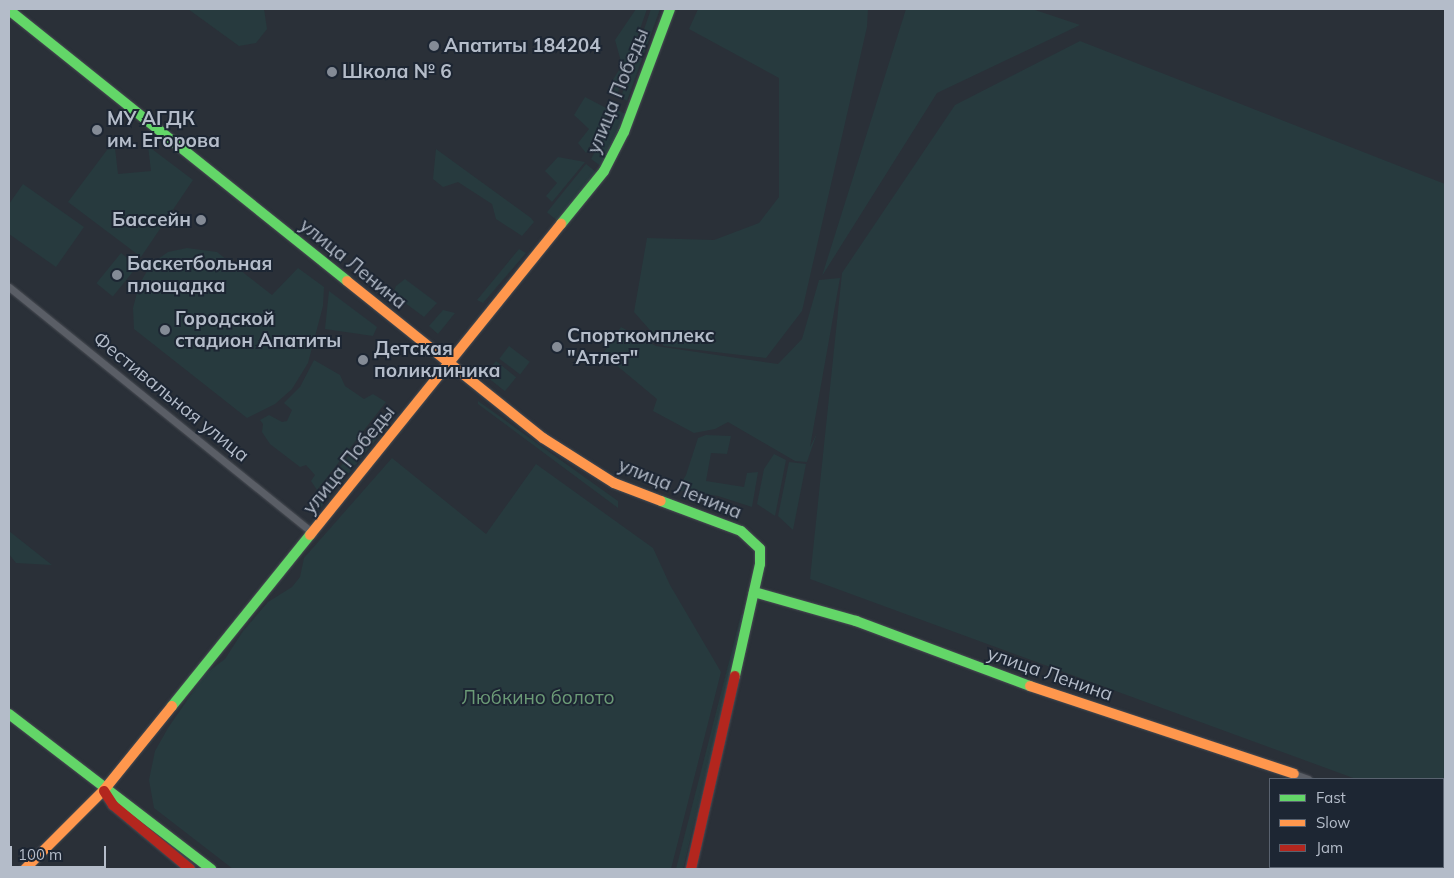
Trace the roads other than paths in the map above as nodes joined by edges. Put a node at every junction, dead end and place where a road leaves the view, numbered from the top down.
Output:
1 (670, 9) edge
2 (9, 10) edge
3 (9, 288) edge
4 (448, 363) junction
5 (313, 533) junction
6 (754, 592) junction
7 (9, 714) edge
8 (1294, 774) joint
9 (1305, 778) edge
10 (104, 790) junction
11 (25, 869) edge
12 (190, 869) edge
13 (211, 869) edge
14 (691, 869) edge

1 - 4 street, улица Победы
2 - 4 street, улица Ленина
3 - 5 street, Фестивальная улица
4 - 5 street, улица Победы
4 - 6 street, улица Ленина
5 - 10 street, улица Победы
6 - 8 street, улица Ленина
6 - 14 street
7 - 10 street
8 - 9 street
10 - 11 street, улица Победы
10 - 12 street
10 - 13 street

